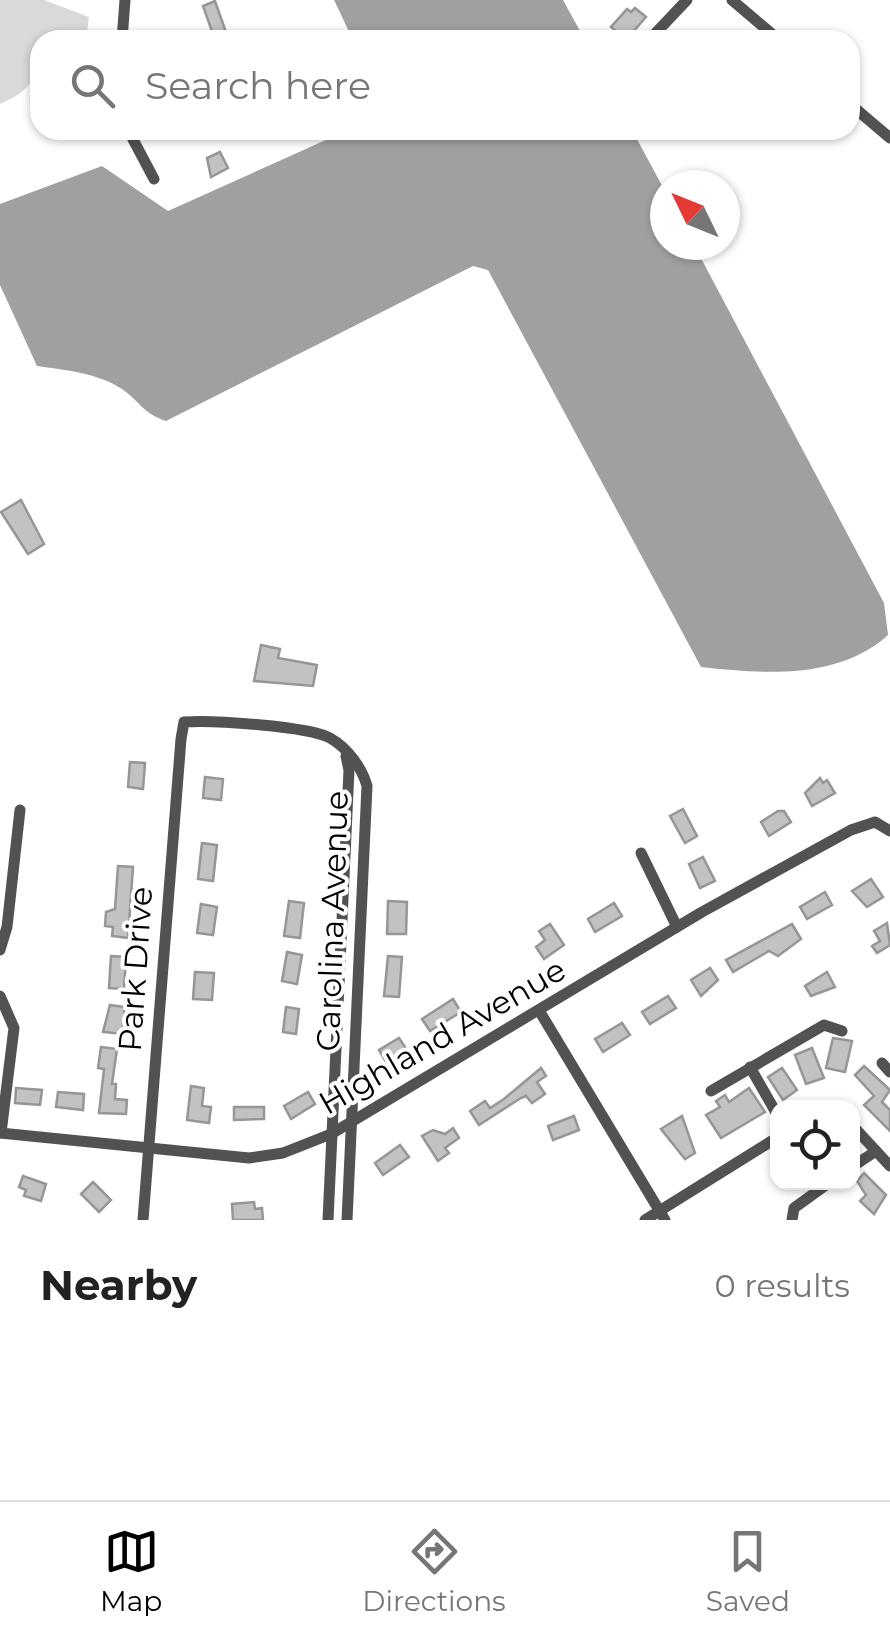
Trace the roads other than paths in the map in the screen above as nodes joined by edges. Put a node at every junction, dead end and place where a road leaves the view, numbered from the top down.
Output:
1 (124, 0) edge
2 (687, 0) edge
3 (732, 0) edge
4 (122, 30) edge
5 (658, 30) edge
6 (767, 30) edge
7 (860, 112) edge
8 (890, 138) edge
9 (133, 140) edge
10 (154, 179) dead end
11 (184, 722) joint
12 (345, 752) junction
13 (20, 810) dead end
14 (890, 831) edge
15 (642, 853) dead end
16 (677, 927) junction
17 (341, 932) junction
18 (360, 933) junction
19 (0, 950) edge
20 (1, 1001) edge
21 (540, 1012) junction
22 (842, 1031) dead end
23 (750, 1067) junction
24 (712, 1090) dead end
25 (770, 1102) edge
26 (351, 1122) junction
27 (1, 1133) edge
28 (331, 1134) junction
29 (860, 1134) edge
30 (770, 1142) edge
31 (151, 1150) junction
32 (876, 1151) junction
33 (860, 1162) edge
34 (890, 1166) edge
35 (819, 1190) edge
36 (662, 1215) edge
37 (143, 1220) edge
38 (328, 1220) edge
39 (347, 1220) edge
40 (644, 1220) edge
41 (792, 1220) edge

1 - 4 street
2 - 5 street
3 - 6 street
7 - 8 street
9 - 10 street
11 - 12 street, Carolina Avenue
11 - 31 street, Park Drive
12 - 17 street, Carolina Avenue
12 - 18 street, Carolina Avenue
13 - 19 street
14 - 16 street, Highland Avenue
15 - 16 street
16 - 21 street, Highland Avenue
17 - 18 street
17 - 28 street, Carolina Avenue
18 - 26 street, Carolina Avenue
20 - 27 street
21 - 26 street, Highland Avenue
21 - 36 street
22 - 23 street
23 - 24 street
23 - 25 street
26 - 28 street, Highland Avenue
26 - 39 street, Carolina Avenue
27 - 31 street, Highland Avenue
28 - 31 street, Highland Avenue
28 - 38 street, Carolina Avenue
29 - 32 street
30 - 36 street
31 - 37 street, Park Drive
32 - 33 street
32 - 34 street
35 - 41 street
36 - 40 street

